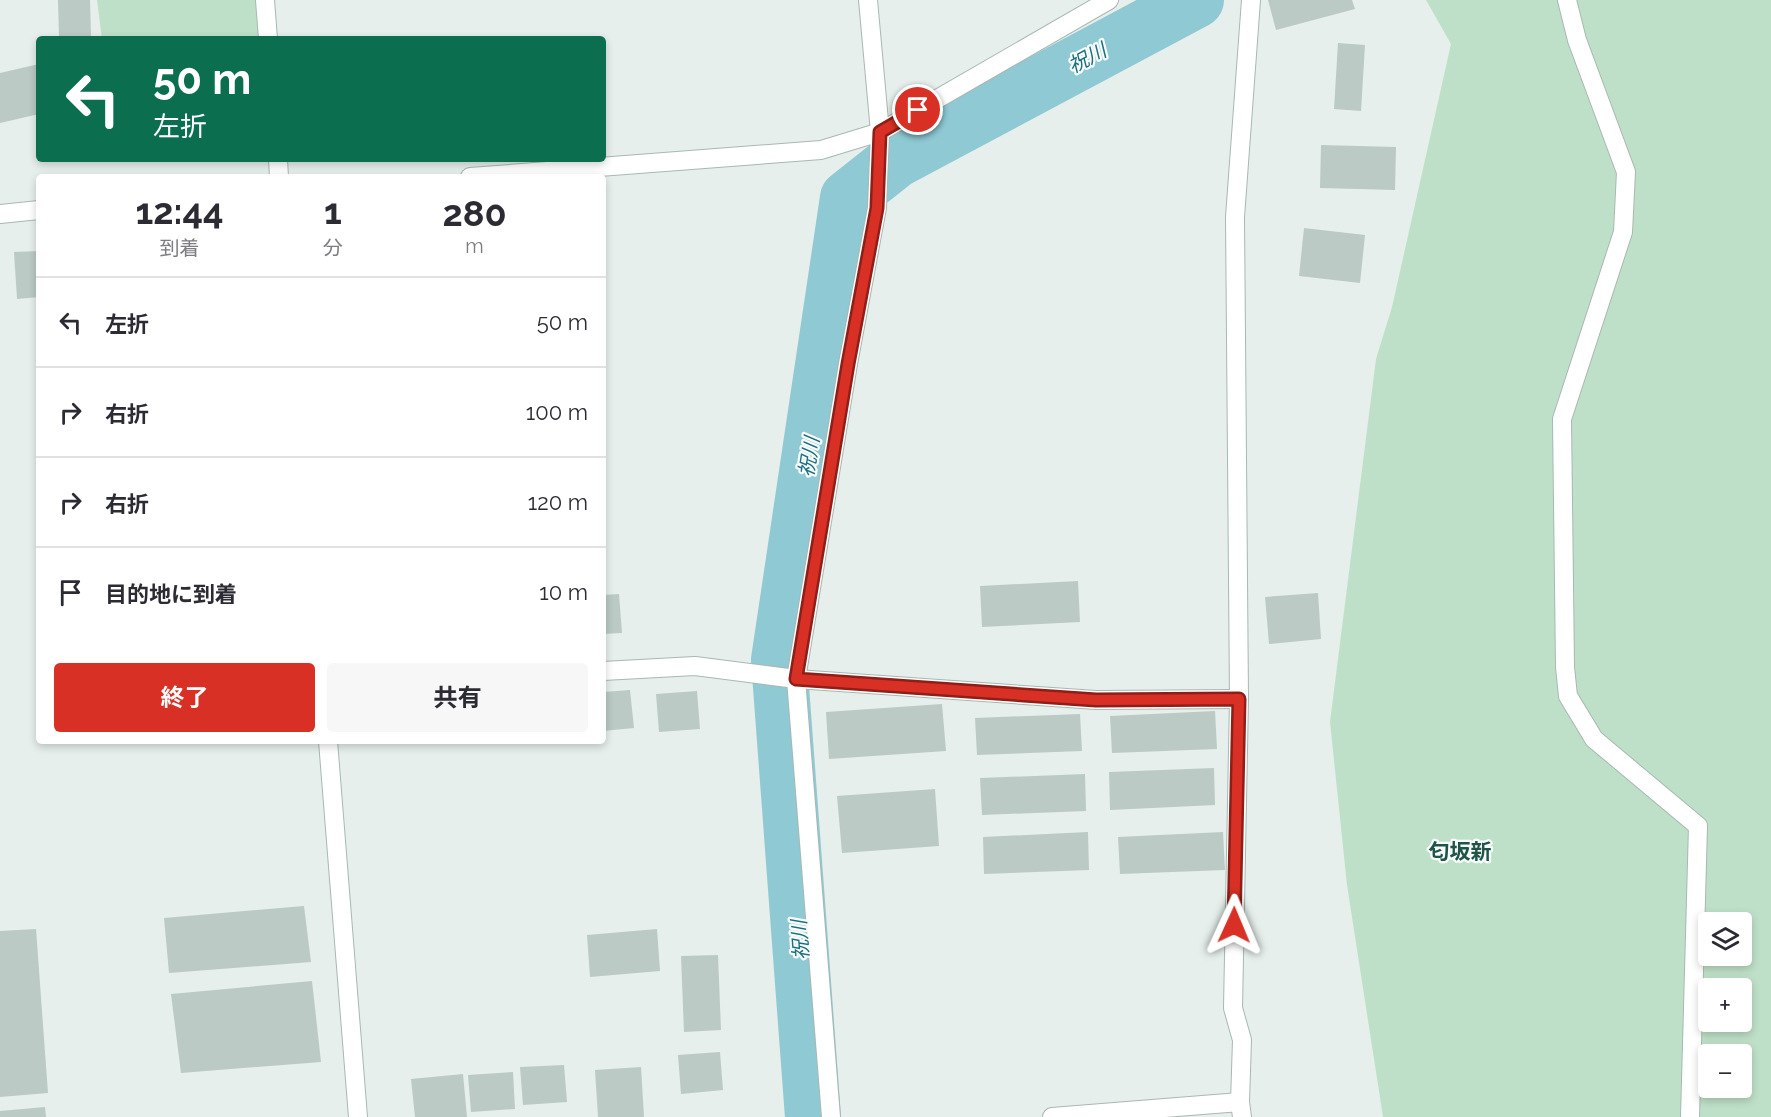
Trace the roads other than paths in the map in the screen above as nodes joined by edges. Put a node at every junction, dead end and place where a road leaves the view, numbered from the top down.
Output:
1 (265, 0) edge
2 (868, 0) edge
3 (1109, 0) edge
4 (1251, 0) edge
5 (1568, 0) edge
6 (268, 36) edge
7 (880, 132) junction
8 (509, 174) edge
9 (36, 210) edge
10 (0, 214) edge
11 (606, 671) edge
12 (796, 679) junction
13 (1239, 699) junction
14 (328, 744) edge
15 (1241, 1110) edge
16 (358, 1117) edge
17 (831, 1117) edge
18 (1052, 1117) edge
19 (1690, 1117) edge

1 - 6 street
2 - 7 street
3 - 7 street
4 - 13 street
5 - 19 street
7 - 8 street
7 - 12 street
9 - 10 street
11 - 12 street
12 - 13 street
12 - 17 street
13 - 15 street
14 - 16 street
15 - 18 street

